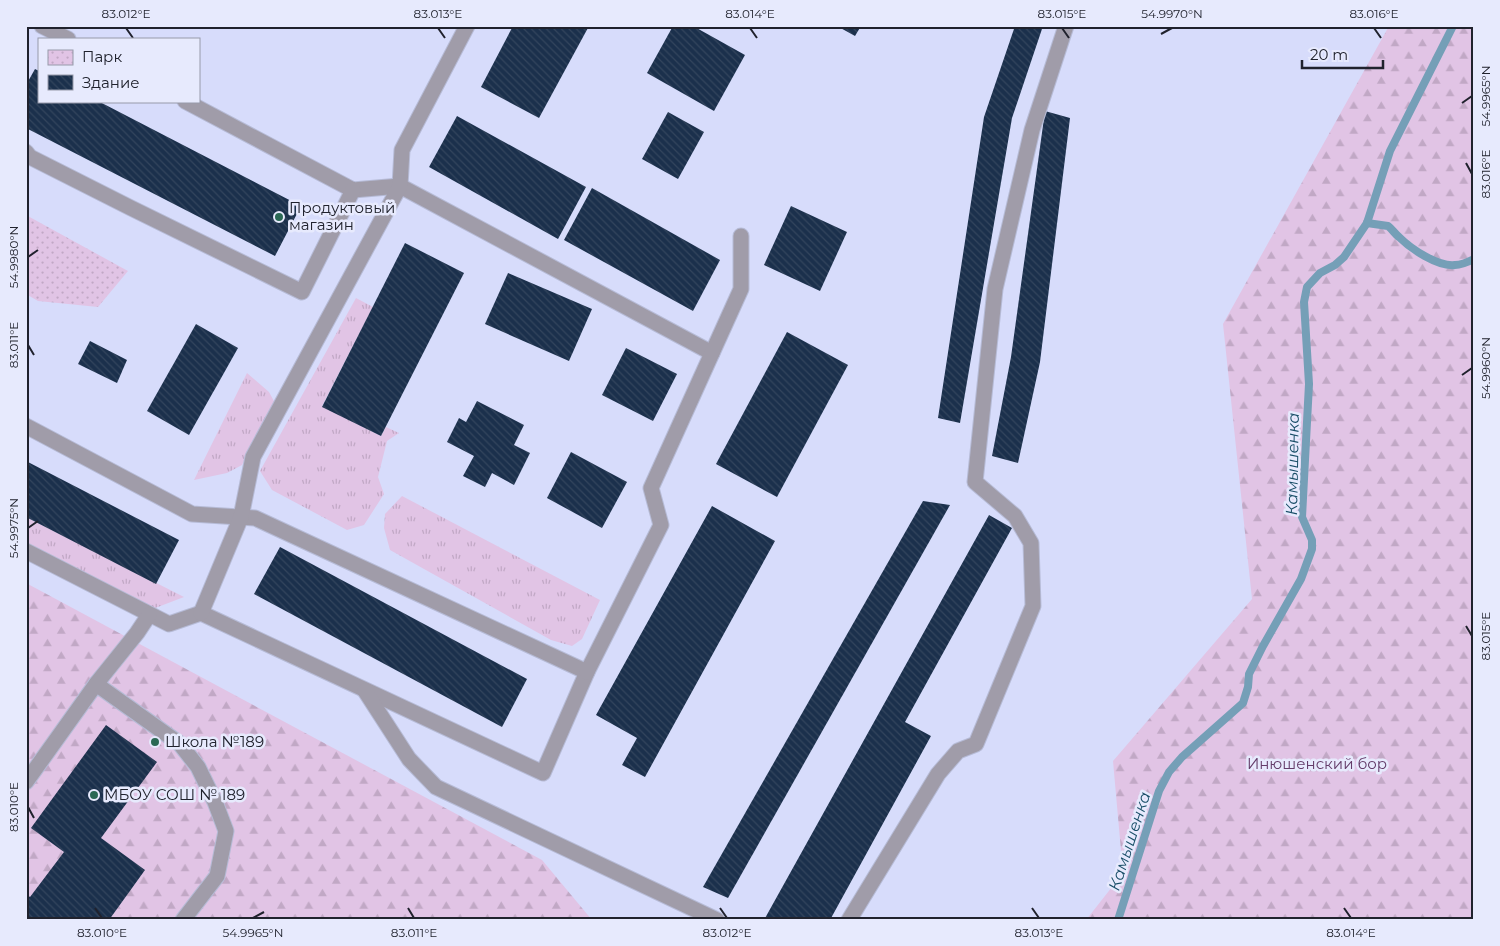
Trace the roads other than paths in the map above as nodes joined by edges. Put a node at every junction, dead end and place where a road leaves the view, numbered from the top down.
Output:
1 (42, 26) edge
2 (466, 26) edge
3 (1066, 26) edge
4 (66, 38) edge
5 (188, 102) edge
6 (26, 152) edge
7 (400, 186) junction
8 (353, 190) junction
9 (741, 236) dead end
10 (712, 352) junction
11 (26, 426) edge
12 (241, 517) junction
13 (26, 551) edge
14 (201, 613) junction
15 (149, 615) junction
16 (587, 672) junction
17 (96, 684) junction
18 (365, 691) junction
19 (26, 782) edge
20 (183, 920) edge
21 (718, 920) edge
22 (849, 920) edge

1 - 4 lane
2 - 7 lane
3 - 22 lane
5 - 8 lane
6 - 8 lane
7 - 8 lane
7 - 10 lane
7 - 12 lane
9 - 10 lane
10 - 16 lane
11 - 12 lane
12 - 14 lane
12 - 16 lane
13 - 15 lane
14 - 15 lane
14 - 18 lane
15 - 17 lane
16 - 18 lane
17 - 19 lane
17 - 20 lane
18 - 21 lane

